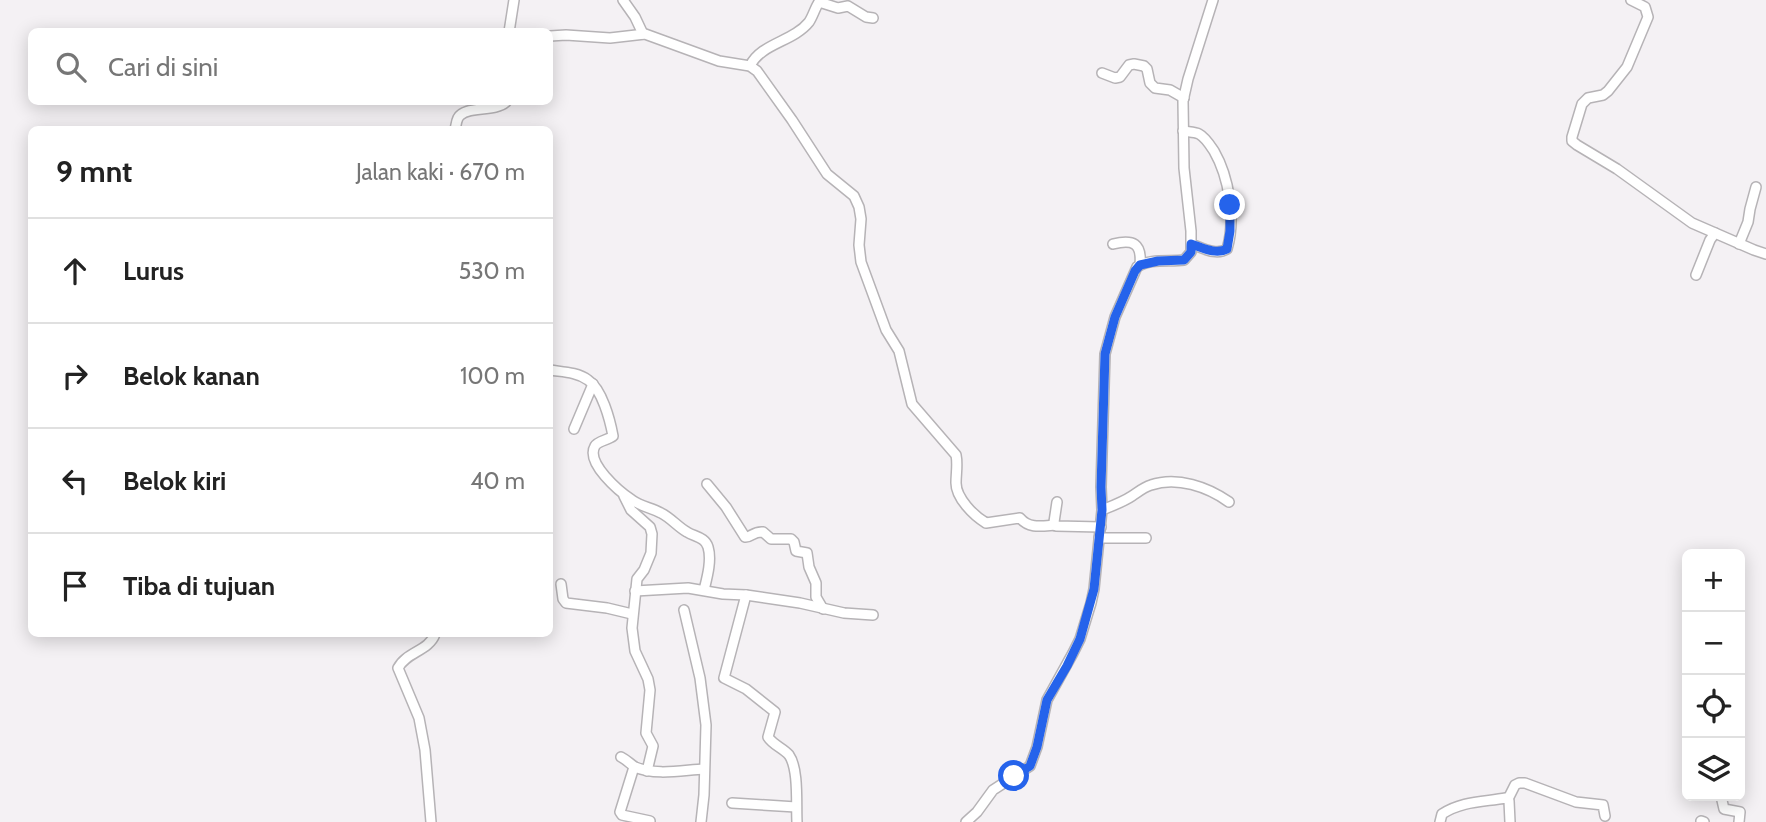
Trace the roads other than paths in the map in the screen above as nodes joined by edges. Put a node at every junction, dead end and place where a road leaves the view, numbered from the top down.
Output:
1 (514, 0) edge
2 (623, 0) edge
3 (1213, 0) edge
4 (1631, 0) edge
5 (817, 1) edge
6 (873, 18) dead end
7 (510, 28) edge
8 (643, 34) junction
9 (553, 36) edge
10 (750, 66) junction
11 (1102, 73) dead end
12 (1184, 98) junction
13 (501, 105) edge
14 (456, 126) edge
15 (1183, 131) junction
16 (1756, 187) dead end
17 (1716, 233) junction
18 (1113, 244) dead end
19 (1191, 244) junction
20 (1739, 244) junction
21 (1766, 254) edge
22 (1140, 265) junction
23 (1696, 275) dead end
24 (553, 371) edge
25 (593, 384) junction
26 (573, 429) dead end
27 (707, 484) dead end
28 (621, 491) junction
29 (1057, 502) dead end
30 (1229, 502) dead end
31 (1102, 510) junction
32 (1055, 525) junction
33 (1101, 527) junction
34 (1100, 538) junction
35 (1146, 538) dead end
36 (561, 584) dead end
37 (704, 590) junction
38 (635, 591) junction
39 (746, 596) junction
40 (823, 609) junction
41 (684, 610) dead end
42 (632, 614) junction
43 (873, 615) dead end
44 (434, 637) edge
45 (621, 757) dead end
46 (634, 766) junction
47 (704, 769) junction
48 (648, 771) junction
49 (1508, 799) junction
50 (1722, 801) edge
51 (732, 803) dead end
52 (796, 807) junction
53 (1605, 816) dead end
54 (650, 821) edge
55 (431, 822) edge
56 (701, 822) edge
57 (797, 822) edge
58 (967, 822) edge
59 (1440, 822) edge
60 (1510, 822) edge
61 (1739, 822) edge

1 - 7 street
2 - 8 street
3 - 12 street
4 - 17 street
5 - 6 street
5 - 10 street
8 - 9 street
8 - 10 street
10 - 32 street
11 - 12 street
12 - 15 street
13 - 14 street
15 - 19 street
15 - 19 street
16 - 20 street
17 - 20 street
17 - 23 street
18 - 22 street
19 - 22 street
20 - 21 street
22 - 31 street
24 - 25 street
25 - 26 street
25 - 28 street
27 - 40 street
28 - 37 street
28 - 38 street
29 - 32 street
30 - 31 street
31 - 33 street
32 - 33 street
33 - 34 street
34 - 35 street
34 - 58 street
36 - 42 street
37 - 38 street
37 - 39 street
38 - 42 street
39 - 40 street
39 - 52 street
40 - 43 street
41 - 47 street
42 - 48 street
44 - 55 street
45 - 46 street
46 - 48 street
46 - 54 street
47 - 48 street
47 - 56 street
49 - 53 street
49 - 59 street
49 - 60 street
50 - 61 street
51 - 52 street
52 - 57 street

